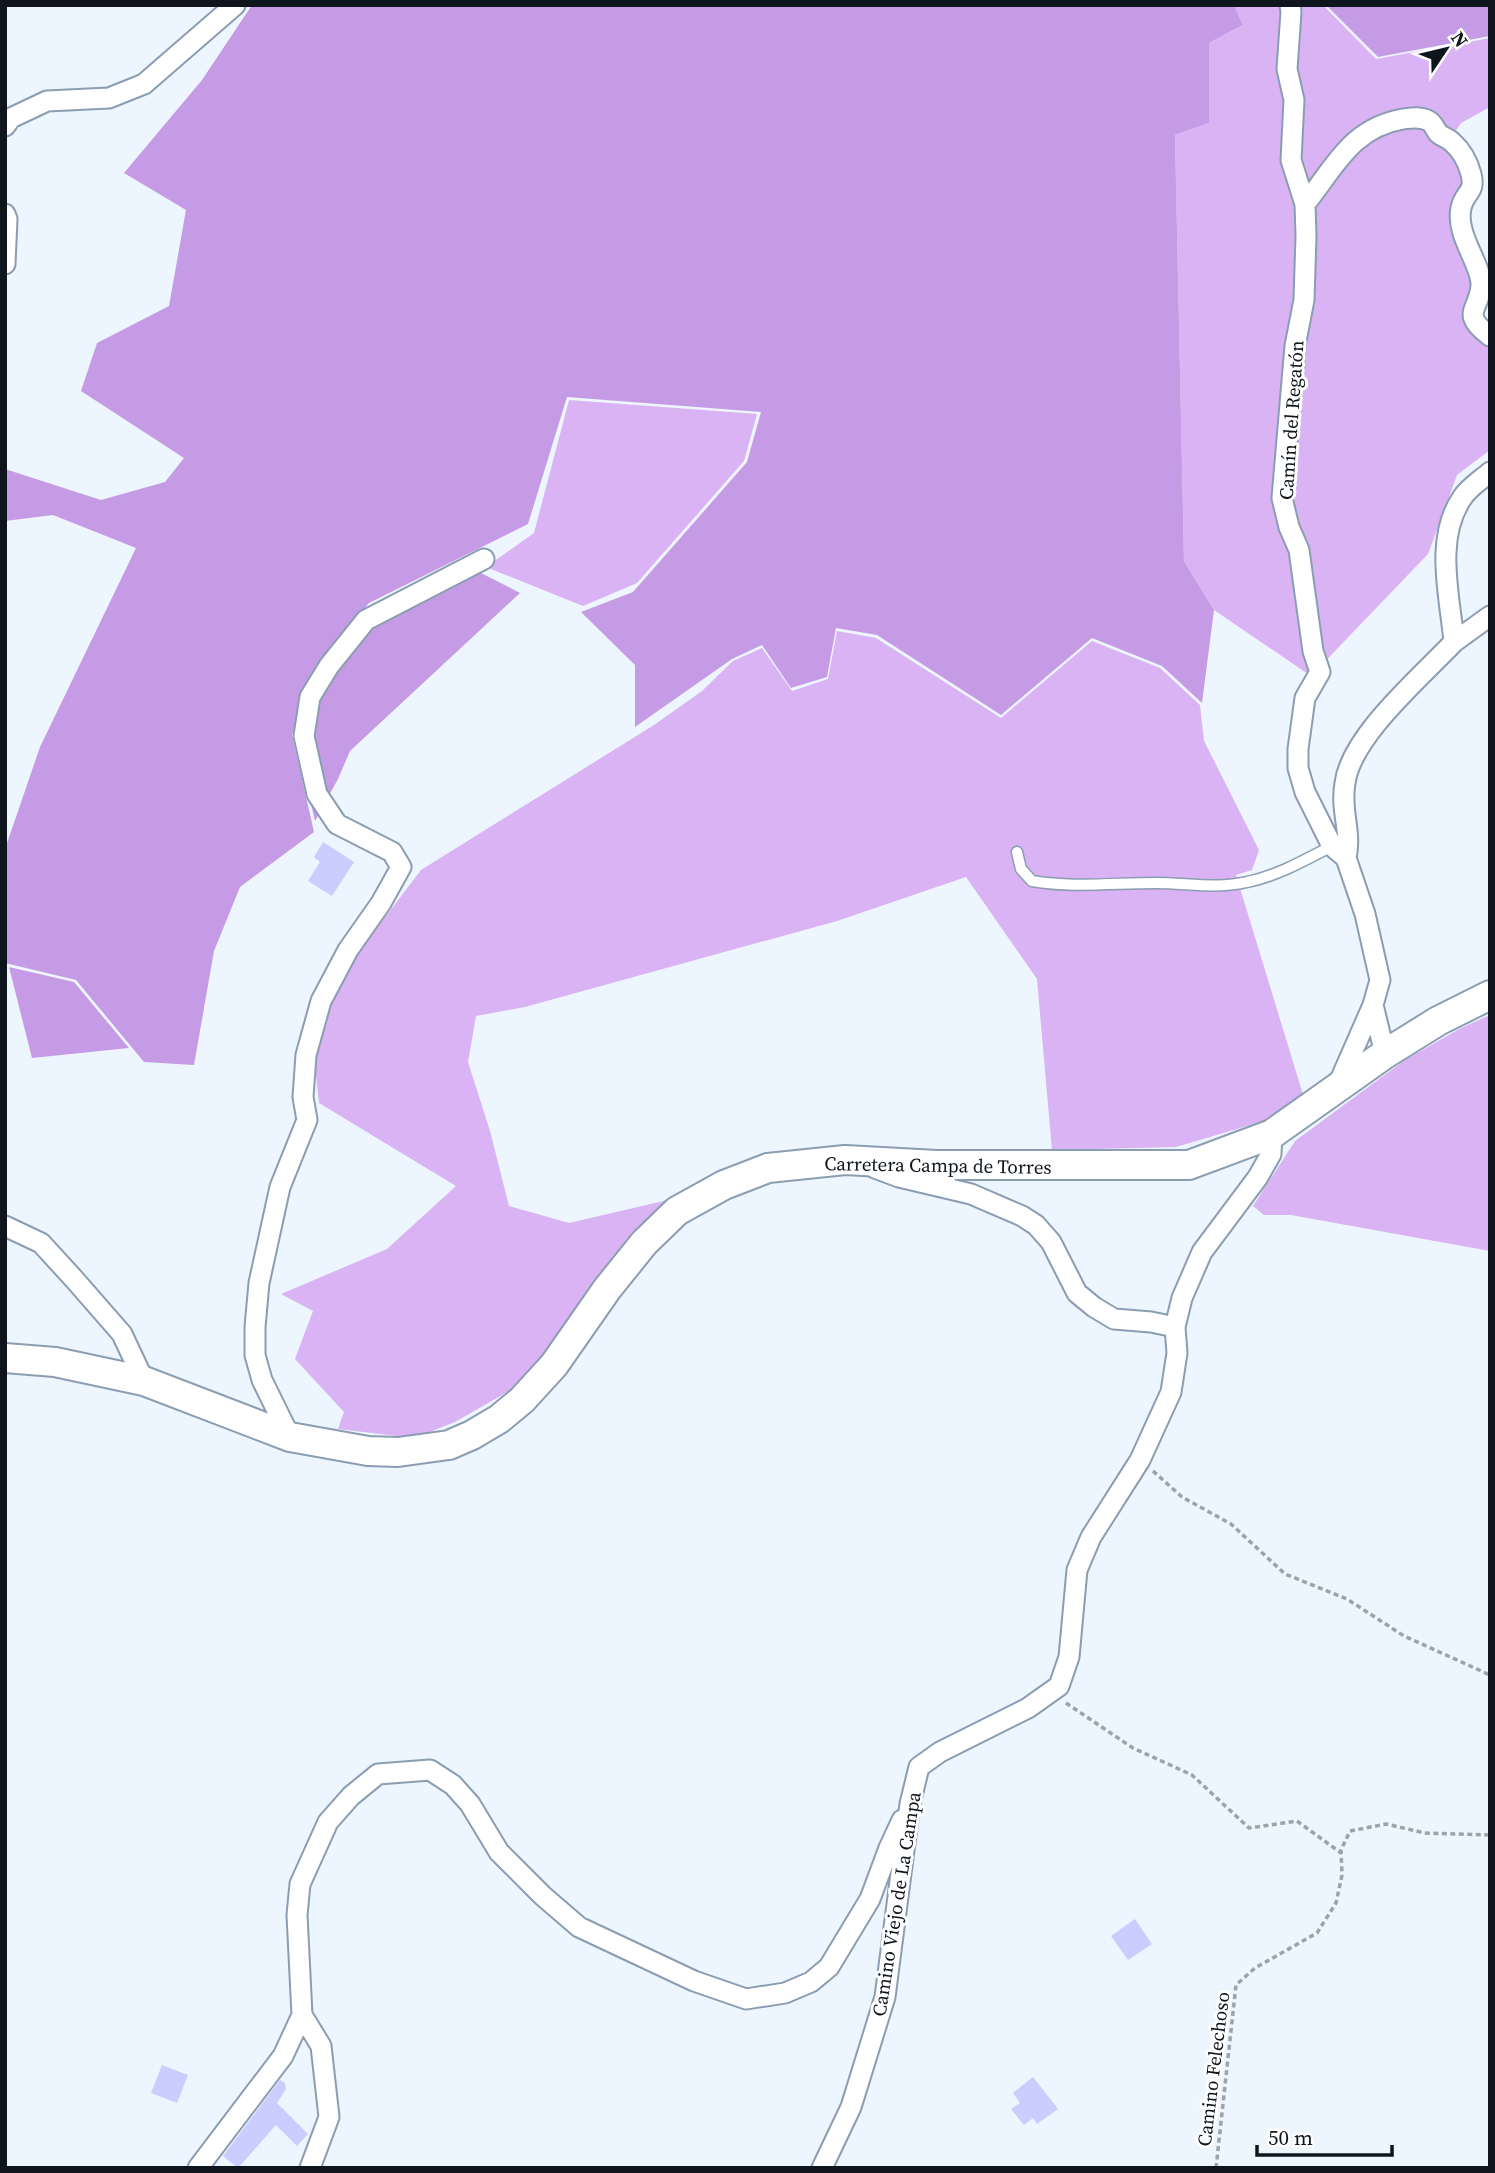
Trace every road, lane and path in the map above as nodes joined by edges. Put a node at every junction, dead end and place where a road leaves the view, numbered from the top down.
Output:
1 (235, 5) edge
2 (1290, 5) edge
3 (5, 126) edge
4 (1305, 204) junction
5 (5, 214) edge
6 (5, 264) edge
7 (1490, 336) edge
8 (1490, 472) edge
9 (484, 559) dead end
10 (1490, 616) edge
11 (1454, 642) junction
12 (1017, 852) dead end
13 (1339, 852) junction
14 (1490, 995) edge
15 (1373, 1005) junction
16 (1385, 1054) junction
17 (1337, 1088) junction
18 (1272, 1134) junction
19 (859, 1161) junction
20 (5, 1226) edge
21 (1175, 1327) junction
22 (5, 1358) edge
23 (144, 1381) junction
24 (290, 1437) junction
25 (1140, 1461) junction
26 (1490, 1675) edge
27 (1050, 1693) junction
28 (910, 1804) junction
29 (1490, 1836) edge
30 (1341, 1853) junction
31 (302, 2015) junction
32 (198, 2168) edge
33 (310, 2168) edge
34 (822, 2168) edge
35 (1216, 2168) edge

1 - 3 street
2 - 4 street, Camín del Regatón
4 - 7 street
4 - 13 street, Camín del Regatón
5 - 6 street
8 - 11 street
9 - 24 street
10 - 11 street
11 - 13 street
12 - 13 lane
13 - 15 street
14 - 16 street, Carretera Campa de Torres
15 - 16 street
15 - 17 street
16 - 17 street, Carretera Campa de Torres
17 - 18 street, Carretera Campa de Torres
18 - 19 street, Carretera Campa de Torres
18 - 21 street, Camino Viejo de La Campa
19 - 21 street
19 - 24 street, Carretera Campa de Torres
20 - 23 street
21 - 25 street, Camino Viejo de La Campa
22 - 23 street, Carretera Campa de Torres
23 - 24 street, Carretera Campa de Torres
25 - 26 path
25 - 27 street, Camino Viejo de La Campa
27 - 28 street, Camino Viejo de La Campa
27 - 30 path
28 - 31 street
28 - 34 street, Camino Viejo de La Campa
29 - 30 path
30 - 35 path, Camino Felechoso
31 - 32 street
31 - 33 street

